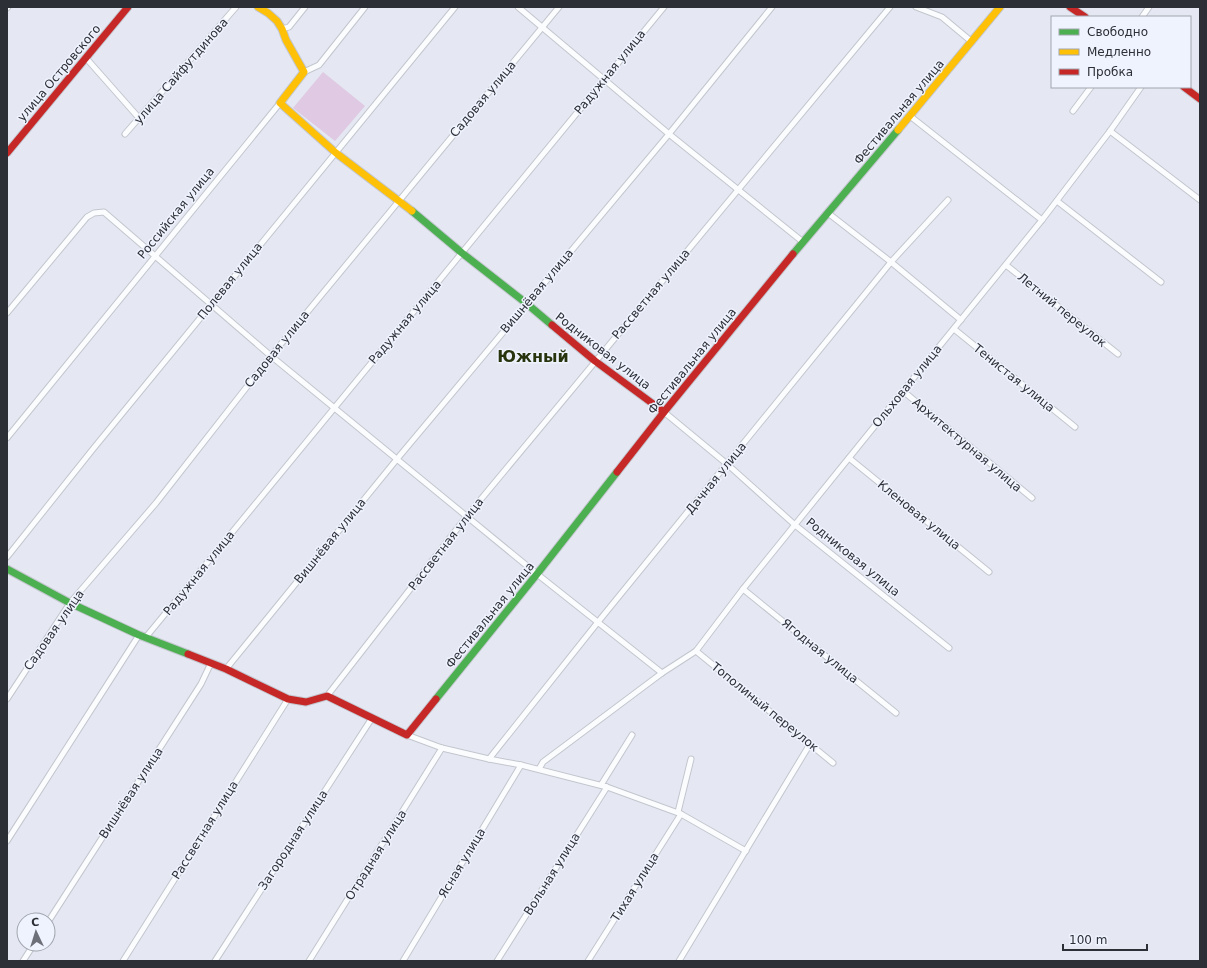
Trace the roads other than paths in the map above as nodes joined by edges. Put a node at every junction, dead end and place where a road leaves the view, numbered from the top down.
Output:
1 (128, 7) edge
2 (236, 7) edge
3 (258, 7) edge
4 (305, 7) edge
5 (365, 7) edge
6 (455, 7) edge
7 (518, 7) edge
8 (559, 7) edge
9 (664, 7) edge
10 (772, 7) edge
11 (890, 7) edge
12 (916, 7) edge
13 (1000, 7) edge
14 (1070, 7) edge
15 (1149, 7) edge
16 (1084, 16) edge
17 (1143, 16) edge
18 (542, 27) junction
19 (282, 29) junction
20 (972, 42) junction
21 (86, 58) junction
22 (304, 72) junction
23 (604, 79) junction
24 (1090, 88) edge
25 (1140, 88) edge
26 (1185, 88) edge
27 (1200, 99) edge
28 (280, 103) junction
29 (1073, 111) dead end
30 (910, 116) junction
31 (139, 118) junction
32 (1110, 131) junction
33 (125, 134) dead end
34 (669, 134) junction
35 (7, 153) edge
36 (336, 153) junction
37 (738, 190) junction
38 (399, 200) junction
39 (948, 200) dead end
40 (1200, 200) edge
41 (1057, 201) junction
42 (828, 213) junction
43 (1042, 220) junction
44 (803, 242) junction
45 (462, 253) junction
46 (154, 257) junction
47 (891, 262) junction
48 (1006, 265) junction
49 (1161, 282) dead end
50 (526, 303) junction
51 (210, 306) junction
52 (7, 313) edge
53 (961, 320) junction
54 (954, 329) junction
55 (1118, 354) dead end
56 (271, 356) junction
57 (595, 361) junction
58 (903, 391) junction
59 (334, 408) junction
60 (664, 412) junction
61 (1075, 427) dead end
62 (7, 438) edge
63 (849, 458) junction
64 (397, 459) junction
65 (727, 464) junction
66 (1032, 498) dead end
67 (467, 516) junction
68 (795, 525) junction
69 (7, 557) edge
70 (7, 569) edge
71 (989, 572) dead end
72 (537, 574) junction
73 (743, 589) junction
74 (70, 603) junction
75 (598, 622) junction
76 (142, 636) junction
77 (949, 648) dead end
78 (696, 651) junction
79 (211, 663) junction
80 (226, 669) junction
81 (662, 672) junction
82 (327, 696) junction
83 (7, 699) edge
84 (288, 699) junction
85 (896, 713) dead end
86 (372, 718) junction
87 (408, 735) junction
88 (632, 735) dead end
89 (810, 744) junction
90 (442, 748) junction
91 (489, 759) junction
92 (691, 759) dead end
93 (833, 763) dead end
94 (521, 765) junction
95 (539, 770) junction
96 (601, 785) junction
97 (607, 787) junction
98 (680, 813) junction
99 (7, 841) edge
100 (746, 851) junction
101 (54, 912) edge
102 (29, 952) edge
103 (23, 961) edge
104 (123, 961) edge
105 (215, 961) edge
106 (310, 961) edge
107 (403, 961) edge
108 (497, 961) edge
109 (588, 961) edge
110 (679, 961) edge

1 - 21 street, улица Островского
2 - 31 street, улица Сайфутдинова
3 - 19 street
4 - 19 street
5 - 22 street, Российская улица
6 - 36 street, Полевая улица
7 - 18 street
8 - 18 street, Садовая улица
9 - 23 street, Радужная улица
10 - 34 street, Вишнёвая улица
11 - 37 street, Рассветная улица
12 - 20 street
13 - 20 street, Фестивальная улица
14 - 16 street
15 - 17 street
18 - 23 street
18 - 38 street, Садовая улица
19 - 22 street
20 - 30 street, Фестивальная улица
21 - 31 street
21 - 35 street, улица Островского
22 - 28 street, Российская улица
23 - 34 street
23 - 45 street, Радужная улица
24 - 29 street
25 - 32 street, Ольховая улица
26 - 27 street
28 - 36 street, Родниковая улица
28 - 46 street, Российская улица
30 - 42 street, Фестивальная улица
30 - 43 street
31 - 33 street, улица Сайфутдинова
32 - 40 street
32 - 41 street, Ольховая улица
34 - 37 street
34 - 50 street, Вишнёвая улица
36 - 38 street, Родниковая улица
36 - 51 street, Полевая улица
37 - 44 street
37 - 57 street, Рассветная улица
38 - 45 street, Родниковая улица
38 - 56 street, Садовая улица
39 - 47 street, Дачная улица
41 - 43 street, Ольховая улица
41 - 49 street
42 - 44 street, Фестивальная улица
42 - 47 street
43 - 48 street, Ольховая улица
44 - 60 street, Фестивальная улица
45 - 50 street, Родниковая улица
45 - 59 street, Радужная улица
46 - 51 street
46 - 52 street
46 - 62 street, Российская улица
47 - 53 street
47 - 65 street, Дачная улица
48 - 53 street, Ольховая улица
48 - 55 street, Летний переулок
50 - 57 street, Родниковая улица
50 - 64 street, Вишнёвая улица
51 - 56 street
51 - 69 street, Полевая улица
53 - 54 street, Ольховая улица
54 - 58 street, Ольховая улица
54 - 61 street, Тенистая улица
56 - 59 street
56 - 74 street, Садовая улица
57 - 60 street, Родниковая улица
57 - 67 street, Рассветная улица
58 - 63 street, Ольховая улица
58 - 66 street, Архитектурная улица
59 - 64 street
59 - 76 street, Радужная улица
60 - 65 street, Родниковая улица
60 - 72 street, Фестивальная улица
63 - 68 street, Ольховая улица
63 - 71 street, Кленовая улица
64 - 67 street
64 - 80 street, Вишнёвая улица
65 - 68 street, Родниковая улица
65 - 75 street, Дачная улица
67 - 72 street
67 - 82 street, Рассветная улица
68 - 73 street, Ольховая улица
68 - 77 street, Родниковая улица
70 - 74 street
72 - 75 street
72 - 87 street, Фестивальная улица
73 - 78 street, Ольховая улица
73 - 85 street, Ягодная улица
74 - 76 street
74 - 83 street, Садовая улица
75 - 81 street
75 - 91 street, Дачная улица
76 - 79 street
76 - 99 street, Радужная улица
78 - 81 street, Ольховая улица
78 - 89 street, Тополиный переулок
79 - 80 street
79 - 101 street, Вишнёвая улица
80 - 84 street
81 - 95 street, Ольховая улица
82 - 84 street
82 - 86 street
84 - 104 street, Рассветная улица
86 - 87 street
86 - 105 street, Загородная улица
87 - 90 street
88 - 96 street
89 - 93 street, Тополиный переулок
89 - 100 street
90 - 91 street
90 - 106 street, Отрадная улица
91 - 94 street
92 - 98 street, Тихая улица
94 - 95 street
94 - 107 street, Ясная улица
95 - 96 street
96 - 97 street
97 - 98 street
97 - 108 street, Вольная улица
98 - 100 street
98 - 109 street, Тихая улица
100 - 110 street
102 - 103 street

